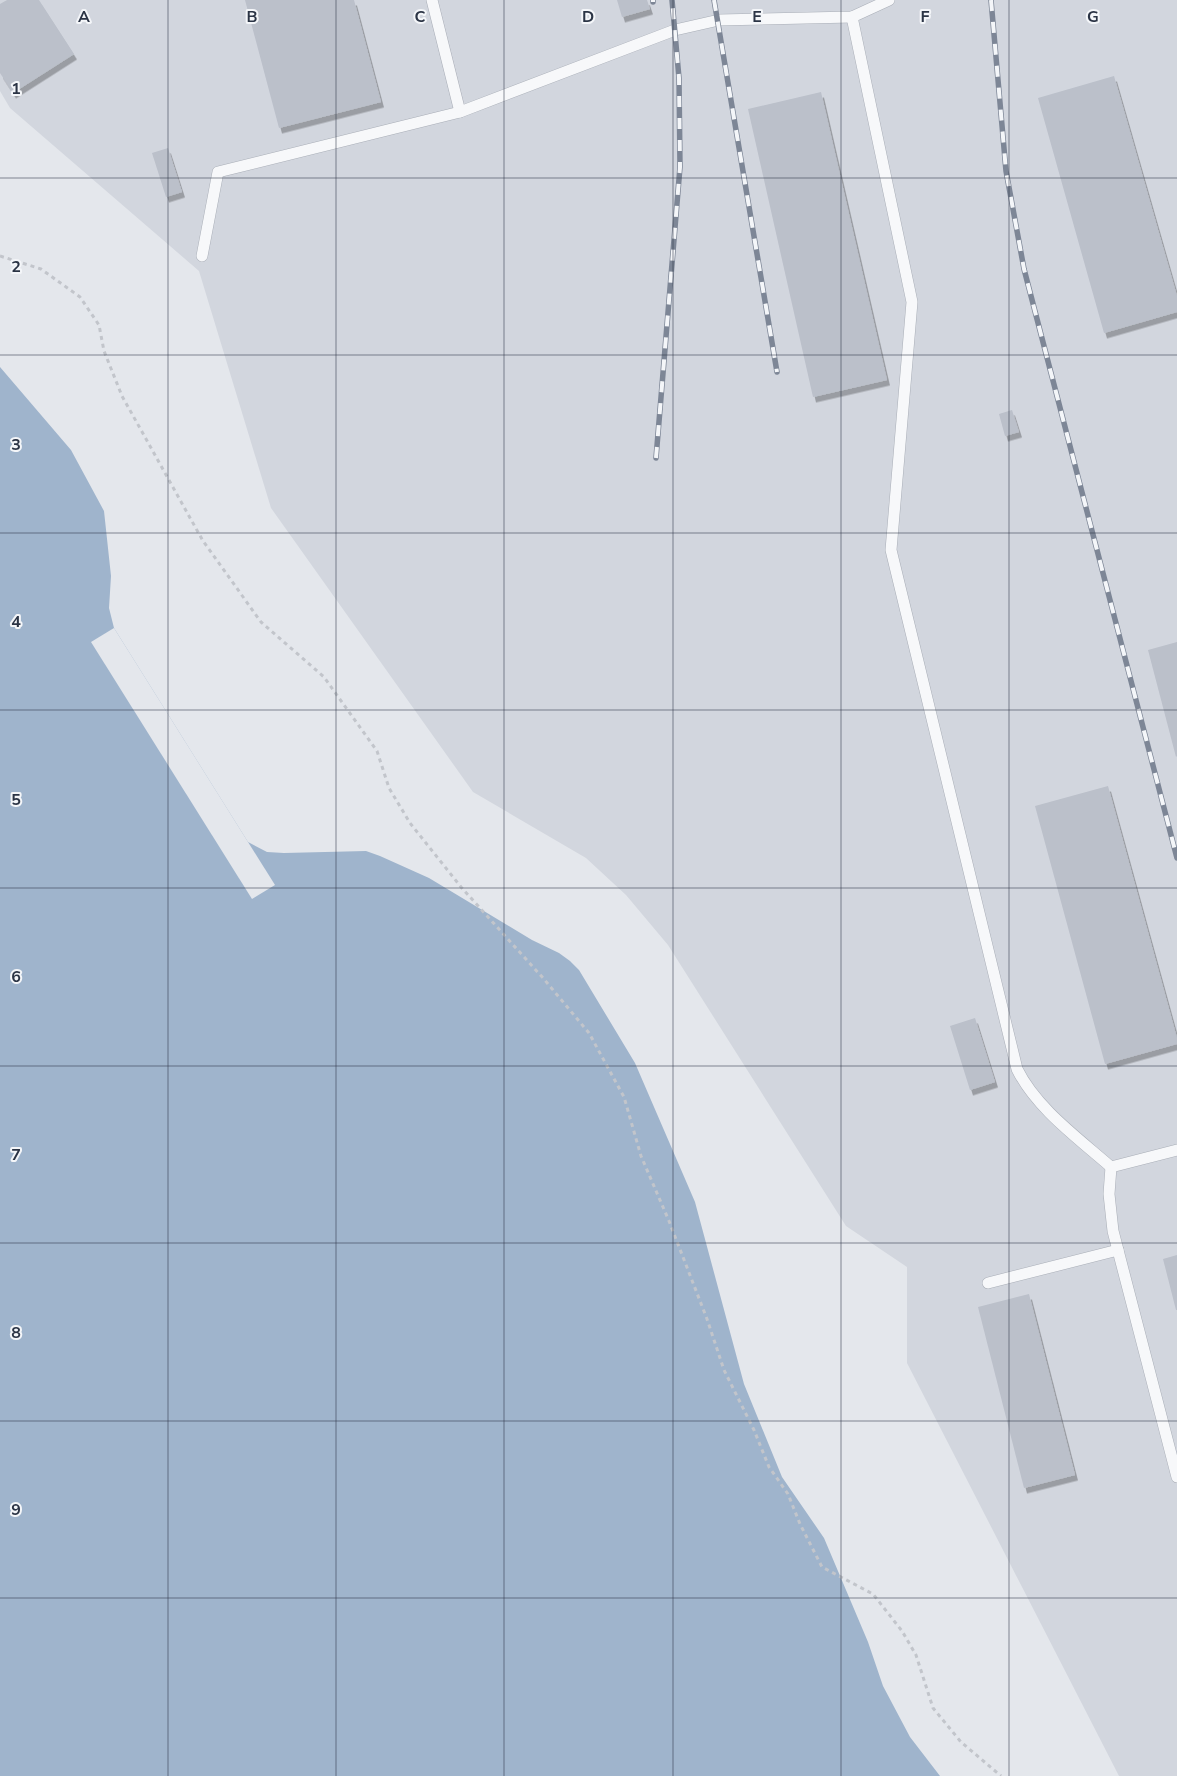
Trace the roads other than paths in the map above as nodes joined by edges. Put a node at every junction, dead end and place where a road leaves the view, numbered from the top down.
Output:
1 (432, 0) edge
2 (890, 0) edge
3 (852, 17) junction
4 (460, 112) junction
5 (202, 256) dead end
6 (1177, 1150) edge
7 (1111, 1167) junction
8 (1118, 1250) junction
9 (988, 1283) dead end
10 (1177, 1477) edge

1 - 4 lane
2 - 3 lane
3 - 4 lane
3 - 7 lane
4 - 5 lane
6 - 7 lane
7 - 8 lane
8 - 9 lane
8 - 10 lane

